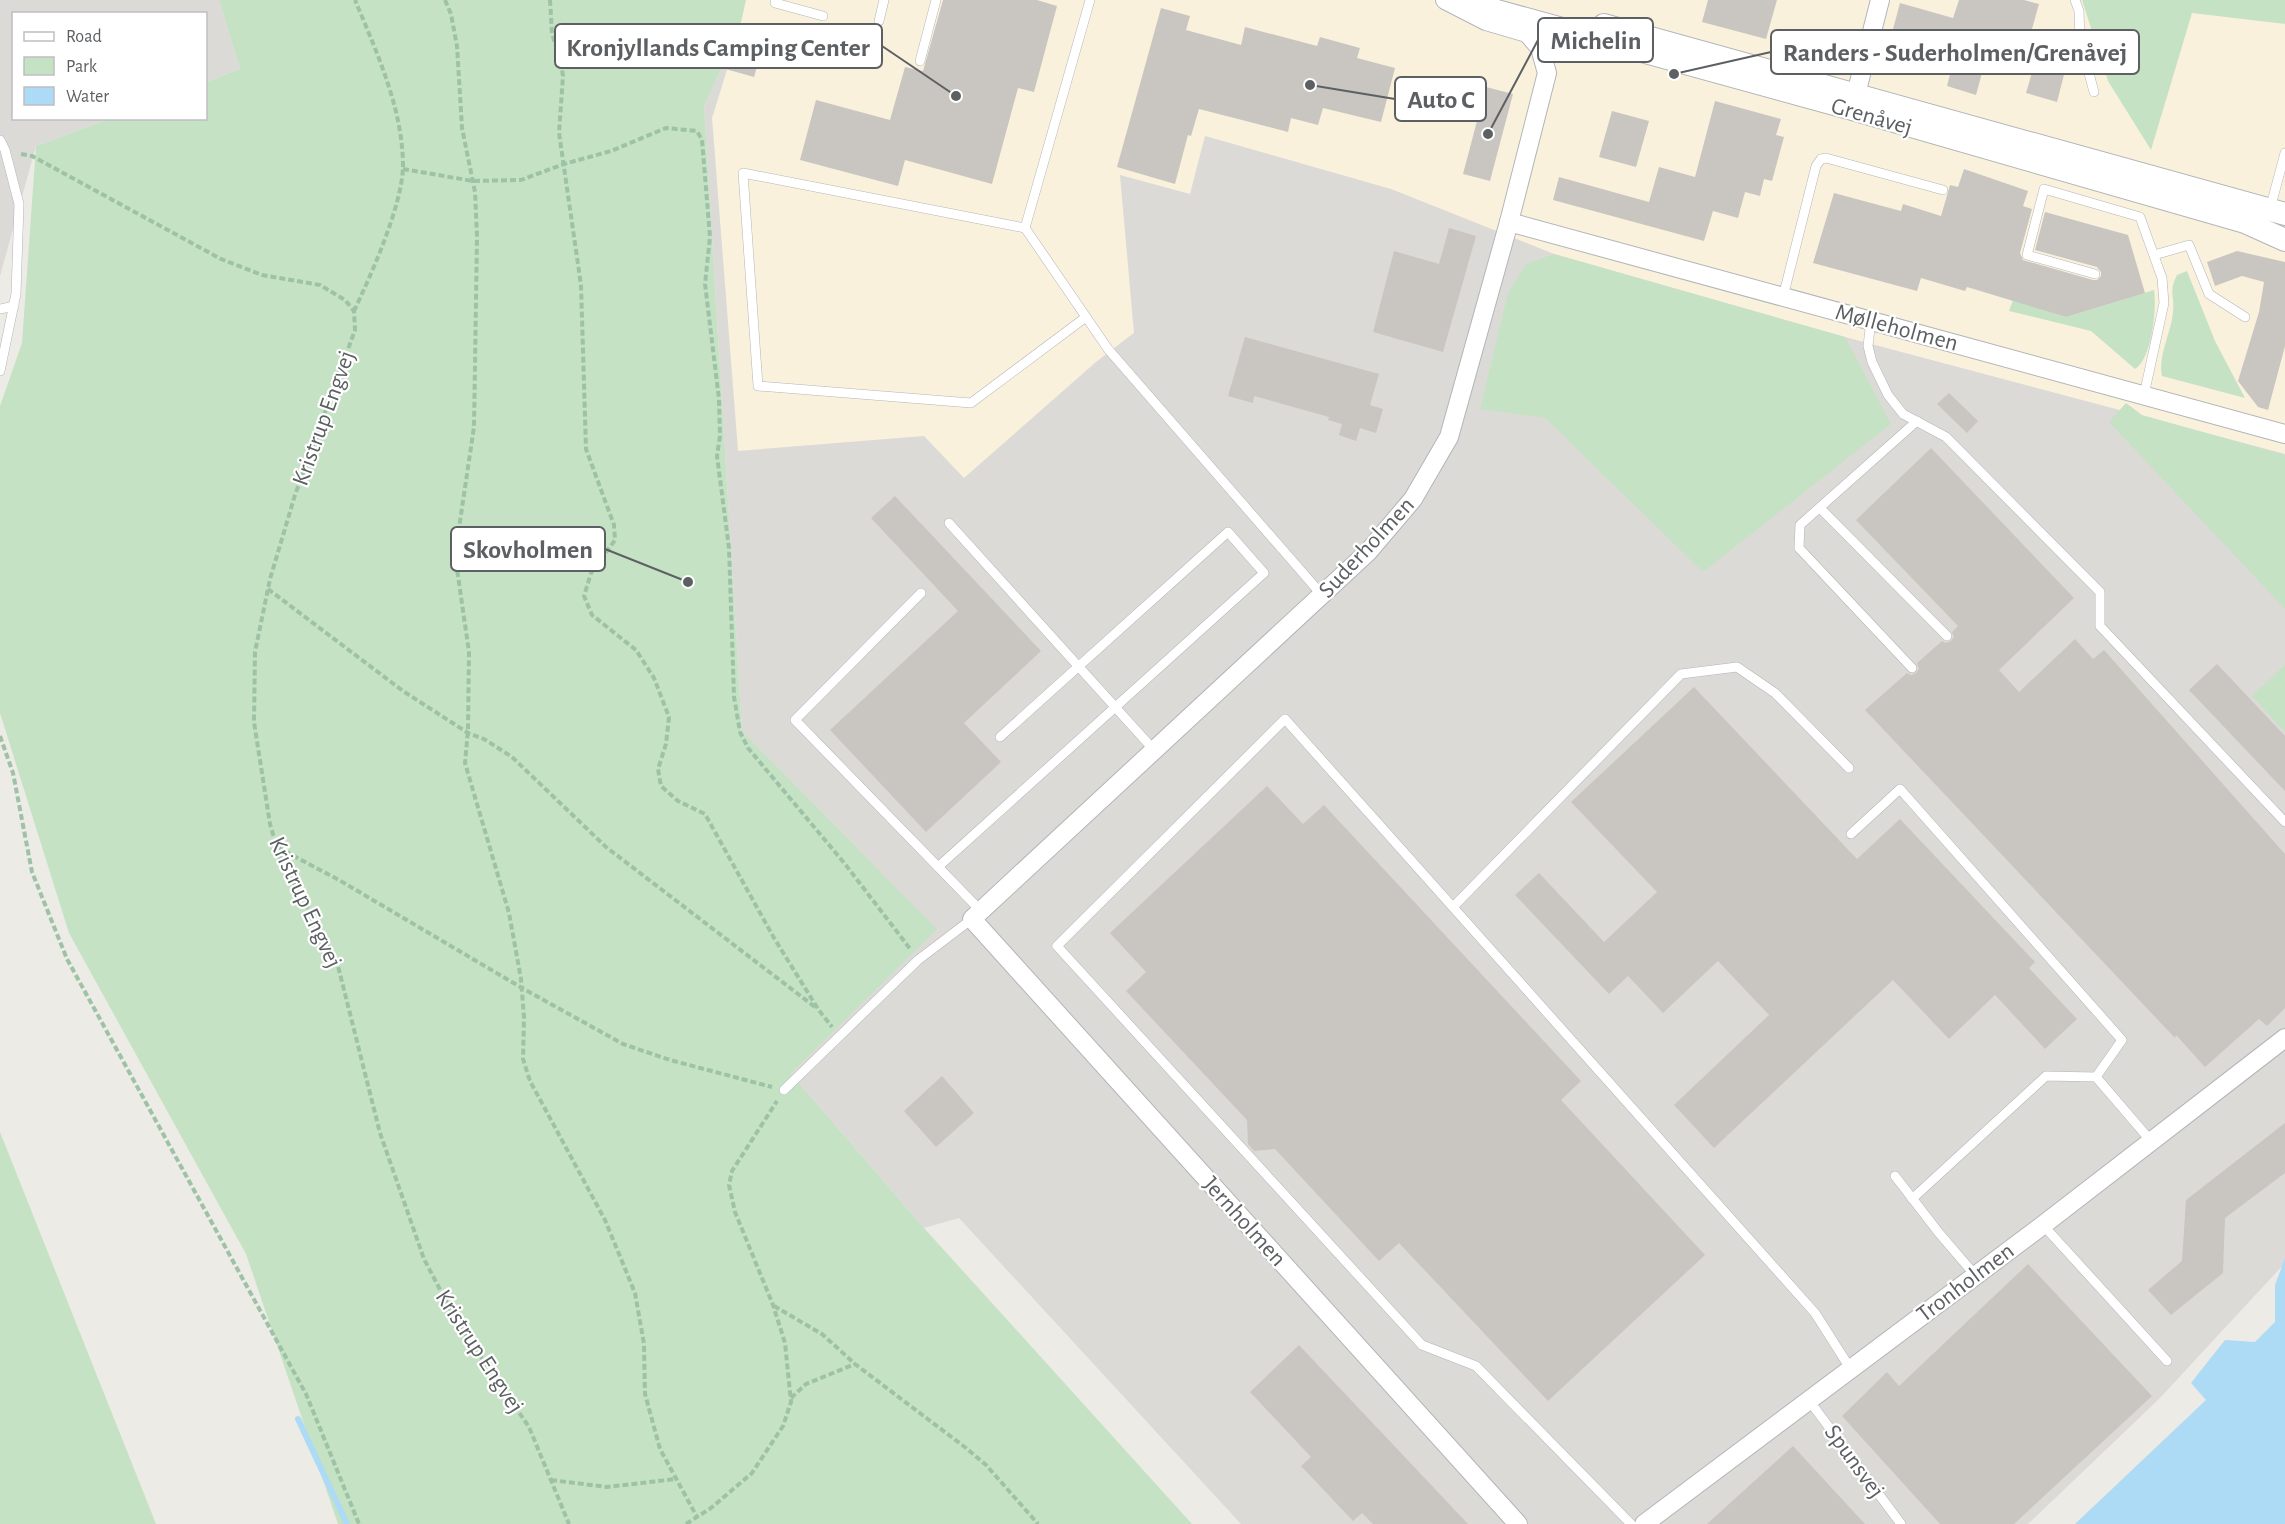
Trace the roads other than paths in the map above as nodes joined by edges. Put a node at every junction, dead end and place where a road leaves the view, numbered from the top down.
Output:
1 (776, 0) edge
2 (884, 0) edge
3 (936, 0) edge
4 (1090, 0) edge
5 (1445, 0) edge
6 (1457, 0) edge
7 (1515, 0) edge
8 (1880, 0) edge
9 (2075, 0) edge
10 (824, 16) dead end
11 (879, 21) dead end
12 (920, 61) dead end
13 (2094, 92) dead end
14 (1854, 102) junction
15 (0, 140) edge
16 (2285, 153) edge
17 (1943, 190) dead end
18 (2277, 212) edge
19 (1509, 222) junction
20 (1025, 228) junction
21 (2285, 240) edge
22 (2154, 255) junction
23 (2095, 274) dead end
24 (1784, 297) junction
25 (14, 306) junction
26 (0, 309) edge
27 (1086, 317) junction
28 (2245, 317) dead end
29 (1871, 320) junction
30 (0, 371) edge
31 (2144, 395) junction
32 (1917, 422) junction
33 (2285, 434) edge
34 (1820, 508) junction
35 (949, 523) dead end
36 (921, 593) dead end
37 (1322, 595) junction
38 (1947, 636) dead end
39 (1078, 666) junction
40 (1912, 668) dead end
41 (1115, 706) junction
42 (1000, 737) dead end
43 (1154, 750) junction
44 (1849, 768) dead end
45 (2285, 822) edge
46 (1851, 834) dead end
47 (938, 867) junction
48 (1453, 908) junction
49 (976, 915) junction
50 (2285, 1038) edge
51 (2096, 1077) junction
52 (784, 1090) road end
53 (2151, 1141) junction
54 (1895, 1176) dead end
55 (1912, 1199) junction
56 (2043, 1225) junction
57 (1975, 1275) junction
58 (2167, 1361) dead end
59 (1850, 1368) junction
60 (1808, 1399) junction
61 (1518, 1524) edge
62 (1631, 1524) edge
63 (1644, 1524) edge
64 (1901, 1524) edge

1 - 10 lane
2 - 11 lane
3 - 12 lane
4 - 20 lane
5 - 19 street, Suderholmen
6 - 14 street, Grenåvej
7 - 14 street, Grenåvej
8 - 14 street
9 - 13 lane
14 - 18 street, Grenåvej
14 - 21 street, Grenåvej
15 - 25 lane
16 - 18 lane
17 - 24 lane
19 - 24 street, Mølleholmen
19 - 37 street, Suderholmen
20 - 27 lane
20 - 27 lane
22 - 23 lane
22 - 28 lane
22 - 31 lane
24 - 29 street, Mølleholmen
25 - 26 lane
25 - 30 lane
27 - 37 lane
29 - 31 street, Mølleholmen
29 - 32 lane
31 - 33 street, Mølleholmen
32 - 34 lane
32 - 45 lane
34 - 38 lane
34 - 40 lane
35 - 39 lane
36 - 47 lane
37 - 43 street, Suderholmen
39 - 41 lane
39 - 41 lane
39 - 42 lane
41 - 43 lane
41 - 47 lane
43 - 49 street, Suderholmen
44 - 48 lane
46 - 51 lane
47 - 49 lane
48 - 59 lane
48 - 62 lane
49 - 52 lane
49 - 61 street, Jernholmen
50 - 53 street, Tronholmen
51 - 53 lane
51 - 55 lane
53 - 56 street, Tronholmen
54 - 55 lane
55 - 57 lane
56 - 57 street, Tronholmen
56 - 58 lane
57 - 59 street, Tronholmen
59 - 60 street, Tronholmen
60 - 63 street, Tronholmen
60 - 64 lane, Spunsvej

